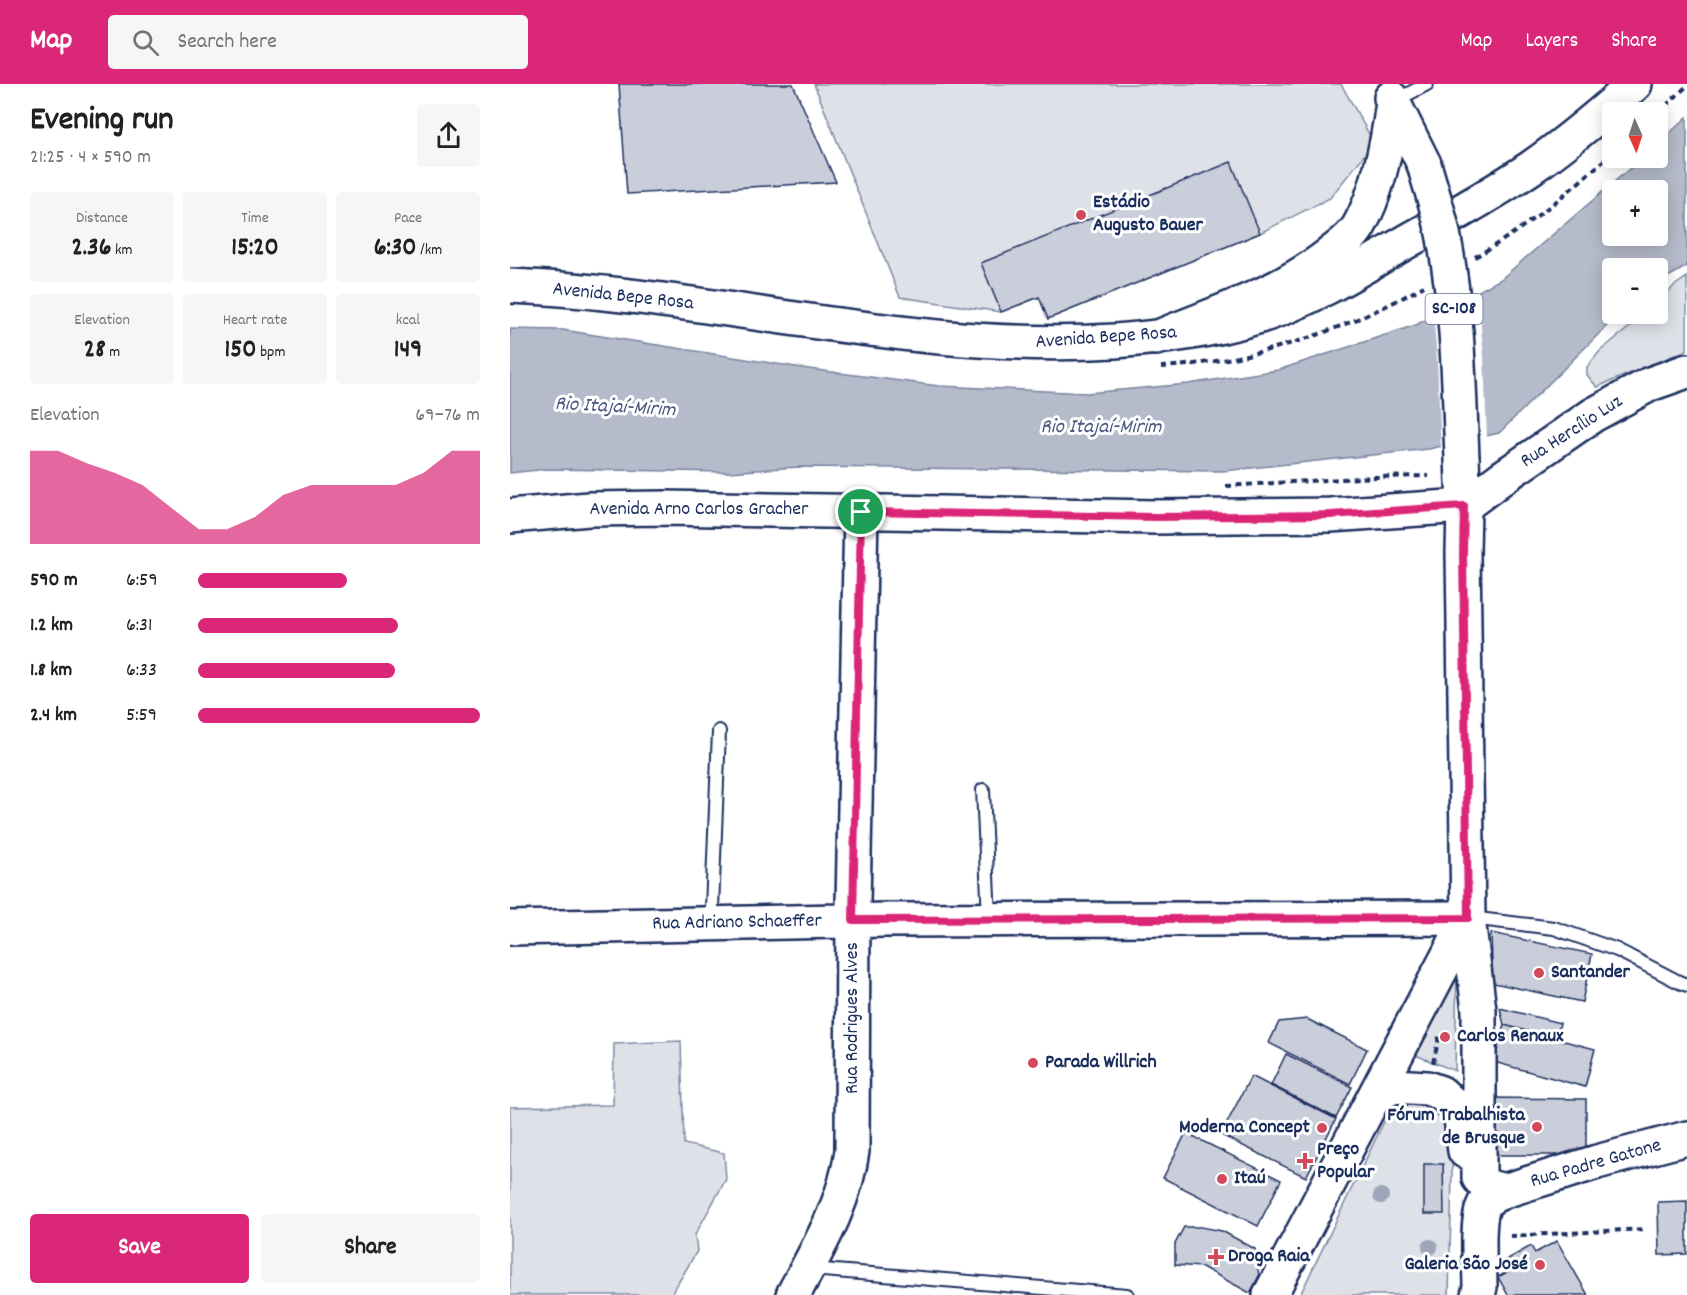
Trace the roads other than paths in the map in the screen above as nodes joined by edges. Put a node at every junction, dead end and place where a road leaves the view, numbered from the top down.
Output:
1 (1426, 84) edge
2 (1635, 84) edge
3 (1387, 93) edge
4 (510, 286) edge
5 (1156, 338) junction
6 (1687, 371) edge
7 (1464, 506) junction
8 (861, 512) junction
9 (510, 516) edge
10 (719, 731) dead end
11 (983, 790) dead end
12 (1468, 918) junction
13 (853, 920) junction
14 (989, 920) junction
15 (714, 924) junction
16 (510, 928) edge
17 (1687, 985) edge
18 (1376, 1095) junction
19 (1687, 1138) edge
20 (1504, 1191) junction
21 (800, 1282) edge
22 (1127, 1295) edge
23 (1270, 1295) edge
24 (1468, 1295) edge
25 (1478, 1295) edge

1 - 3 lane
2 - 5 main road, Avenida Bepe Rosa
3 - 5 main road
3 - 7 main road, SC-108, bridge
4 - 5 main road, Avenida Bepe Rosa
6 - 7 main road, Rua Hercílio Luz
7 - 8 main road, Avenida Arno Carlos Gracher
7 - 12 main road
8 - 9 main road, Avenida Arno Carlos Gracher
8 - 13 main road, Rua Rodrigues Alves
10 - 15 lane
11 - 14 lane
12 - 14 main road, Rua Adriano Schaeffer
12 - 17 lane
12 - 18 main road
12 - 20 main road
13 - 14 main road, Rua Adriano Schaeffer
13 - 15 main road, Rua Adriano Schaeffer
13 - 21 main road, Rua Rodrigues Alves
15 - 16 main road, Rua Adriano Schaeffer
18 - 23 main road
18 - 24 main road
19 - 20 main road, Rua Padre Gatone
20 - 25 main road
21 - 22 lane

